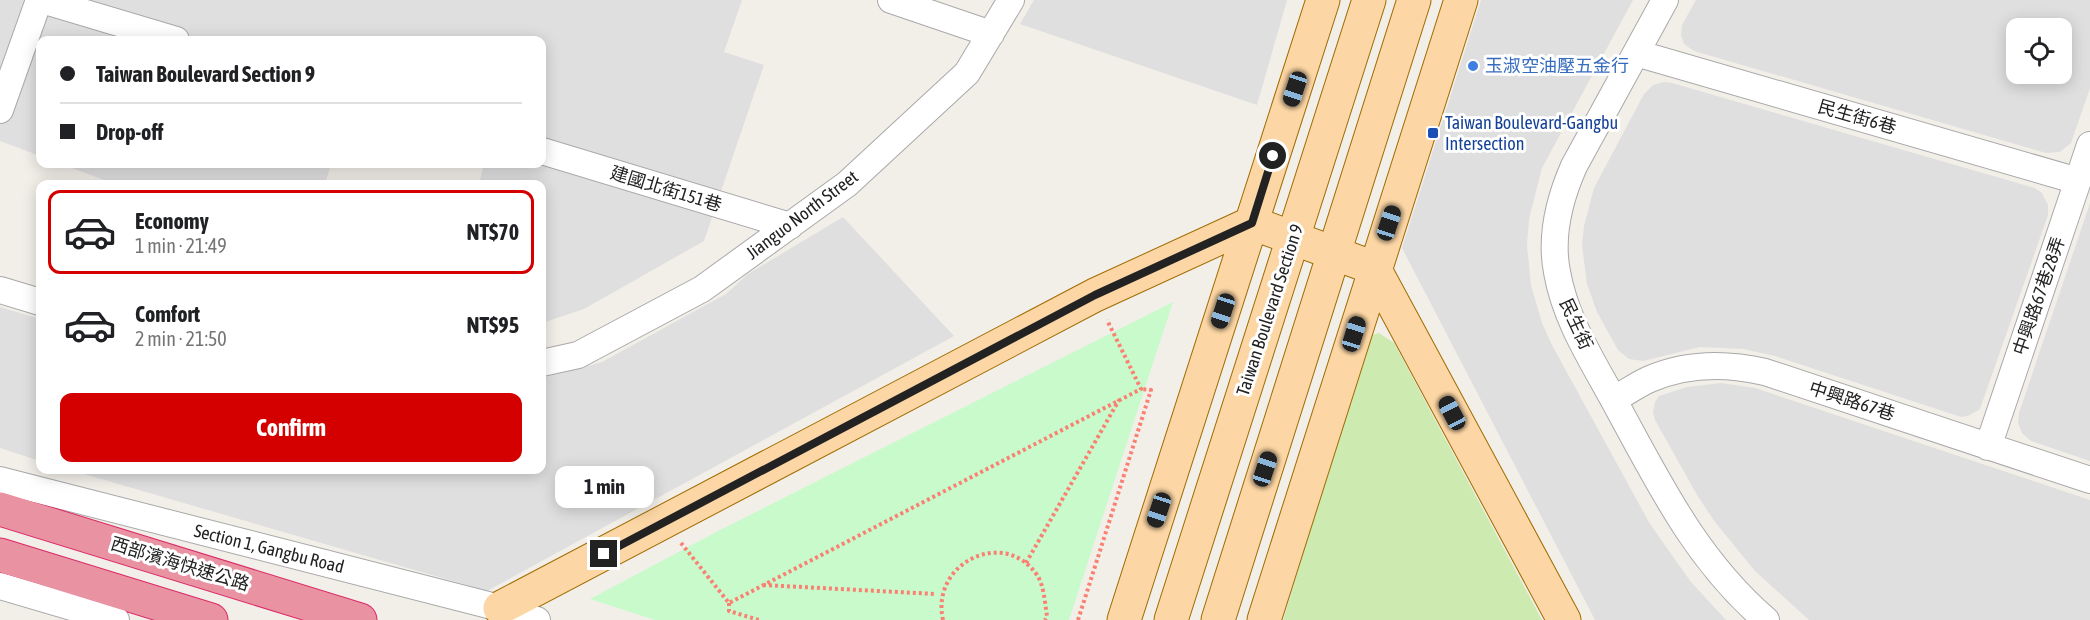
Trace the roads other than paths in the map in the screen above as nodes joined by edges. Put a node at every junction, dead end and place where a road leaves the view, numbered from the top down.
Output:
1 (41, 0) edge
2 (891, 0) edge
3 (1011, 0) edge
4 (1323, 0) edge
5 (1369, 0) edge
6 (1414, 0) edge
7 (1461, 0) edge
8 (1665, 0) edge
9 (991, 34) junction
10 (162, 36) edge
11 (1636, 53) junction
12 (0, 110) edge
13 (2090, 145) edge
14 (546, 152) edge
15 (2078, 181) junction
16 (1252, 223) junction
17 (790, 226) junction
18 (1293, 238) junction
19 (1334, 253) junction
20 (1374, 268) junction
21 (0, 291) edge
22 (36, 301) edge
23 (546, 362) edge
24 (1614, 399) junction
25 (1988, 447) junction
26 (0, 480) edge
27 (2090, 480) edge
28 (0, 509) edge
29 (0, 555) edge
30 (0, 586) edge
31 (500, 608) junction
32 (116, 620) edge
33 (210, 620) edge
34 (360, 620) edge
35 (537, 620) edge
36 (1124, 620) edge
37 (1171, 620) edge
38 (1218, 620) edge
39 (1264, 620) edge
40 (1564, 620) edge
41 (1766, 620) edge

1 - 10 street
1 - 12 street
2 - 9 street
3 - 9 street, Jianguo North Street
4 - 16 main road
5 - 18 main road, Taiwan Boulevard Section 9
6 - 19 main road
7 - 20 main road
8 - 11 street, 民生街
9 - 17 street, Jianguo North Street
11 - 15 street, 民生街6巷
11 - 24 street, 民生街
13 - 15 street, 中興路67巷28弄
14 - 17 street, 建國北街151巷
15 - 25 street, 中興路67巷28弄
16 - 18 main road
16 - 31 main road
16 - 36 main road
17 - 23 street, Jianguo North Street
18 - 19 main road
18 - 37 main road, Taiwan Boulevard Section 9
19 - 20 main road
19 - 38 main road
20 - 39 main road
20 - 40 main road
21 - 22 street
24 - 25 street, 中興路67巷
24 - 41 street, 民生街
25 - 27 street, 中興路67巷
26 - 31 street, Section 1, Gangbu Road
28 - 34 highway, 西部濱海快速公路
29 - 33 highway
30 - 32 street
31 - 35 street, Section 1, Gangbu Road

